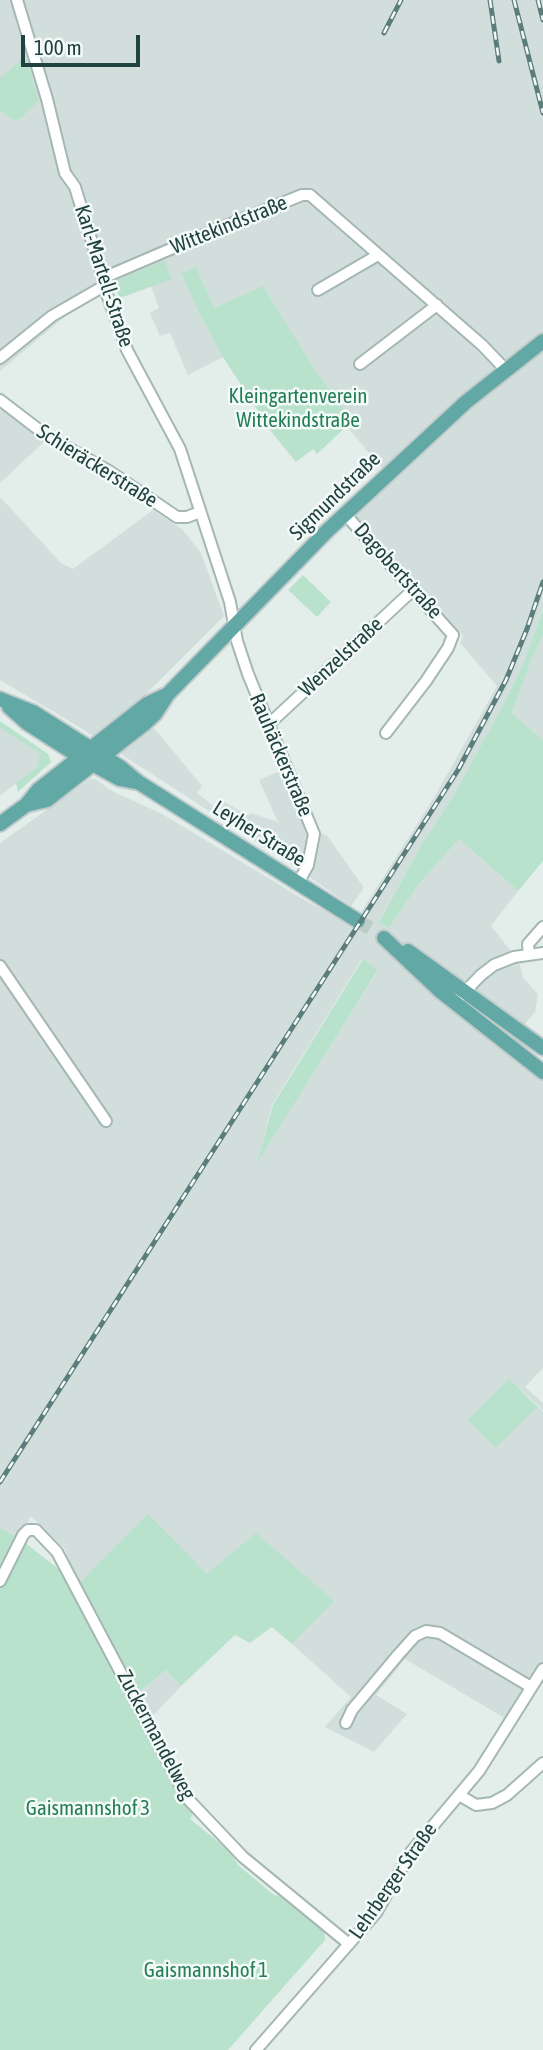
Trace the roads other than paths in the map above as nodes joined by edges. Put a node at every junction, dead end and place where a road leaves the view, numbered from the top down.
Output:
1 (17, 0) edge
2 (378, 255) junction
3 (104, 282) junction
4 (318, 290) dead end
5 (437, 305) junction
6 (543, 341) edge
7 (0, 358) edge
8 (360, 364) dead end
9 (505, 369) junction
10 (0, 400) edge
11 (200, 512) junction
12 (345, 514) junction
13 (414, 589) junction
14 (235, 625) junction
15 (167, 694) junction
16 (0, 699) edge
17 (268, 725) junction
18 (386, 733) dead end
19 (86, 753) junction
20 (99, 761) junction
21 (26, 805) junction
22 (0, 824) edge
23 (298, 883) junction
24 (358, 921) tunnel mouth
25 (543, 927) edge
26 (379, 934) tunnel mouth
27 (543, 953) edge
28 (528, 955) junction
29 (0, 966) edge
30 (460, 997) junction
31 (543, 1048) edge
32 (543, 1072) edge
33 (106, 1121) dead end
34 (0, 1581) edge
35 (543, 1669) edge
36 (531, 1687) junction
37 (346, 1723) dead end
38 (543, 1763) edge
39 (459, 1795) junction
40 (349, 1944) junction
41 (256, 2050) edge

1 - 3 street, Karl-Martell-Straße
2 - 3 street, Wittekindstraße
2 - 4 street
2 - 5 street, Wittekindstraße
3 - 7 street, Wittekindstraße
3 - 11 street, Karl-Martell-Straße
5 - 8 street
5 - 9 street, Wittekindstraße
6 - 9 main road, Sigmundstraße
9 - 12 main road, Sigmundstraße
10 - 11 street, Schieräckerstraße
11 - 14 street, Karl-Martell-Straße
12 - 13 street, Dagobertstraße
12 - 14 main road, Sigmundstraße
13 - 17 street, Wenzelstraße
13 - 18 street, Dagobertstraße
14 - 15 main road, Sigmundstraße
14 - 17 street, Rauhäckerstraße
15 - 19 main road, Sigmundstraße
15 - 20 main road, Sigmundstraße
16 - 19 main road, Leyher Straße
17 - 23 street, Rauhäckerstraße
19 - 20 main road, Leyher Straße
19 - 21 main road, Sigmundstraße
20 - 21 main road, Sigmundstraße
20 - 23 main road, Leyher Straße
21 - 22 main road, Sigmundstraße
23 - 24 main road, Leyher Straße
25 - 28 street
26 - 30 main road
27 - 28 street
28 - 30 street
29 - 33 street
30 - 31 main road
30 - 32 main road
34 - 40 street, Zuckermandelweg
35 - 36 street, Lehrberger Straße
36 - 37 street
36 - 39 street, Lehrberger Straße
38 - 39 street
39 - 40 street, Lehrberger Straße
40 - 41 street, Lehrberger Straße

